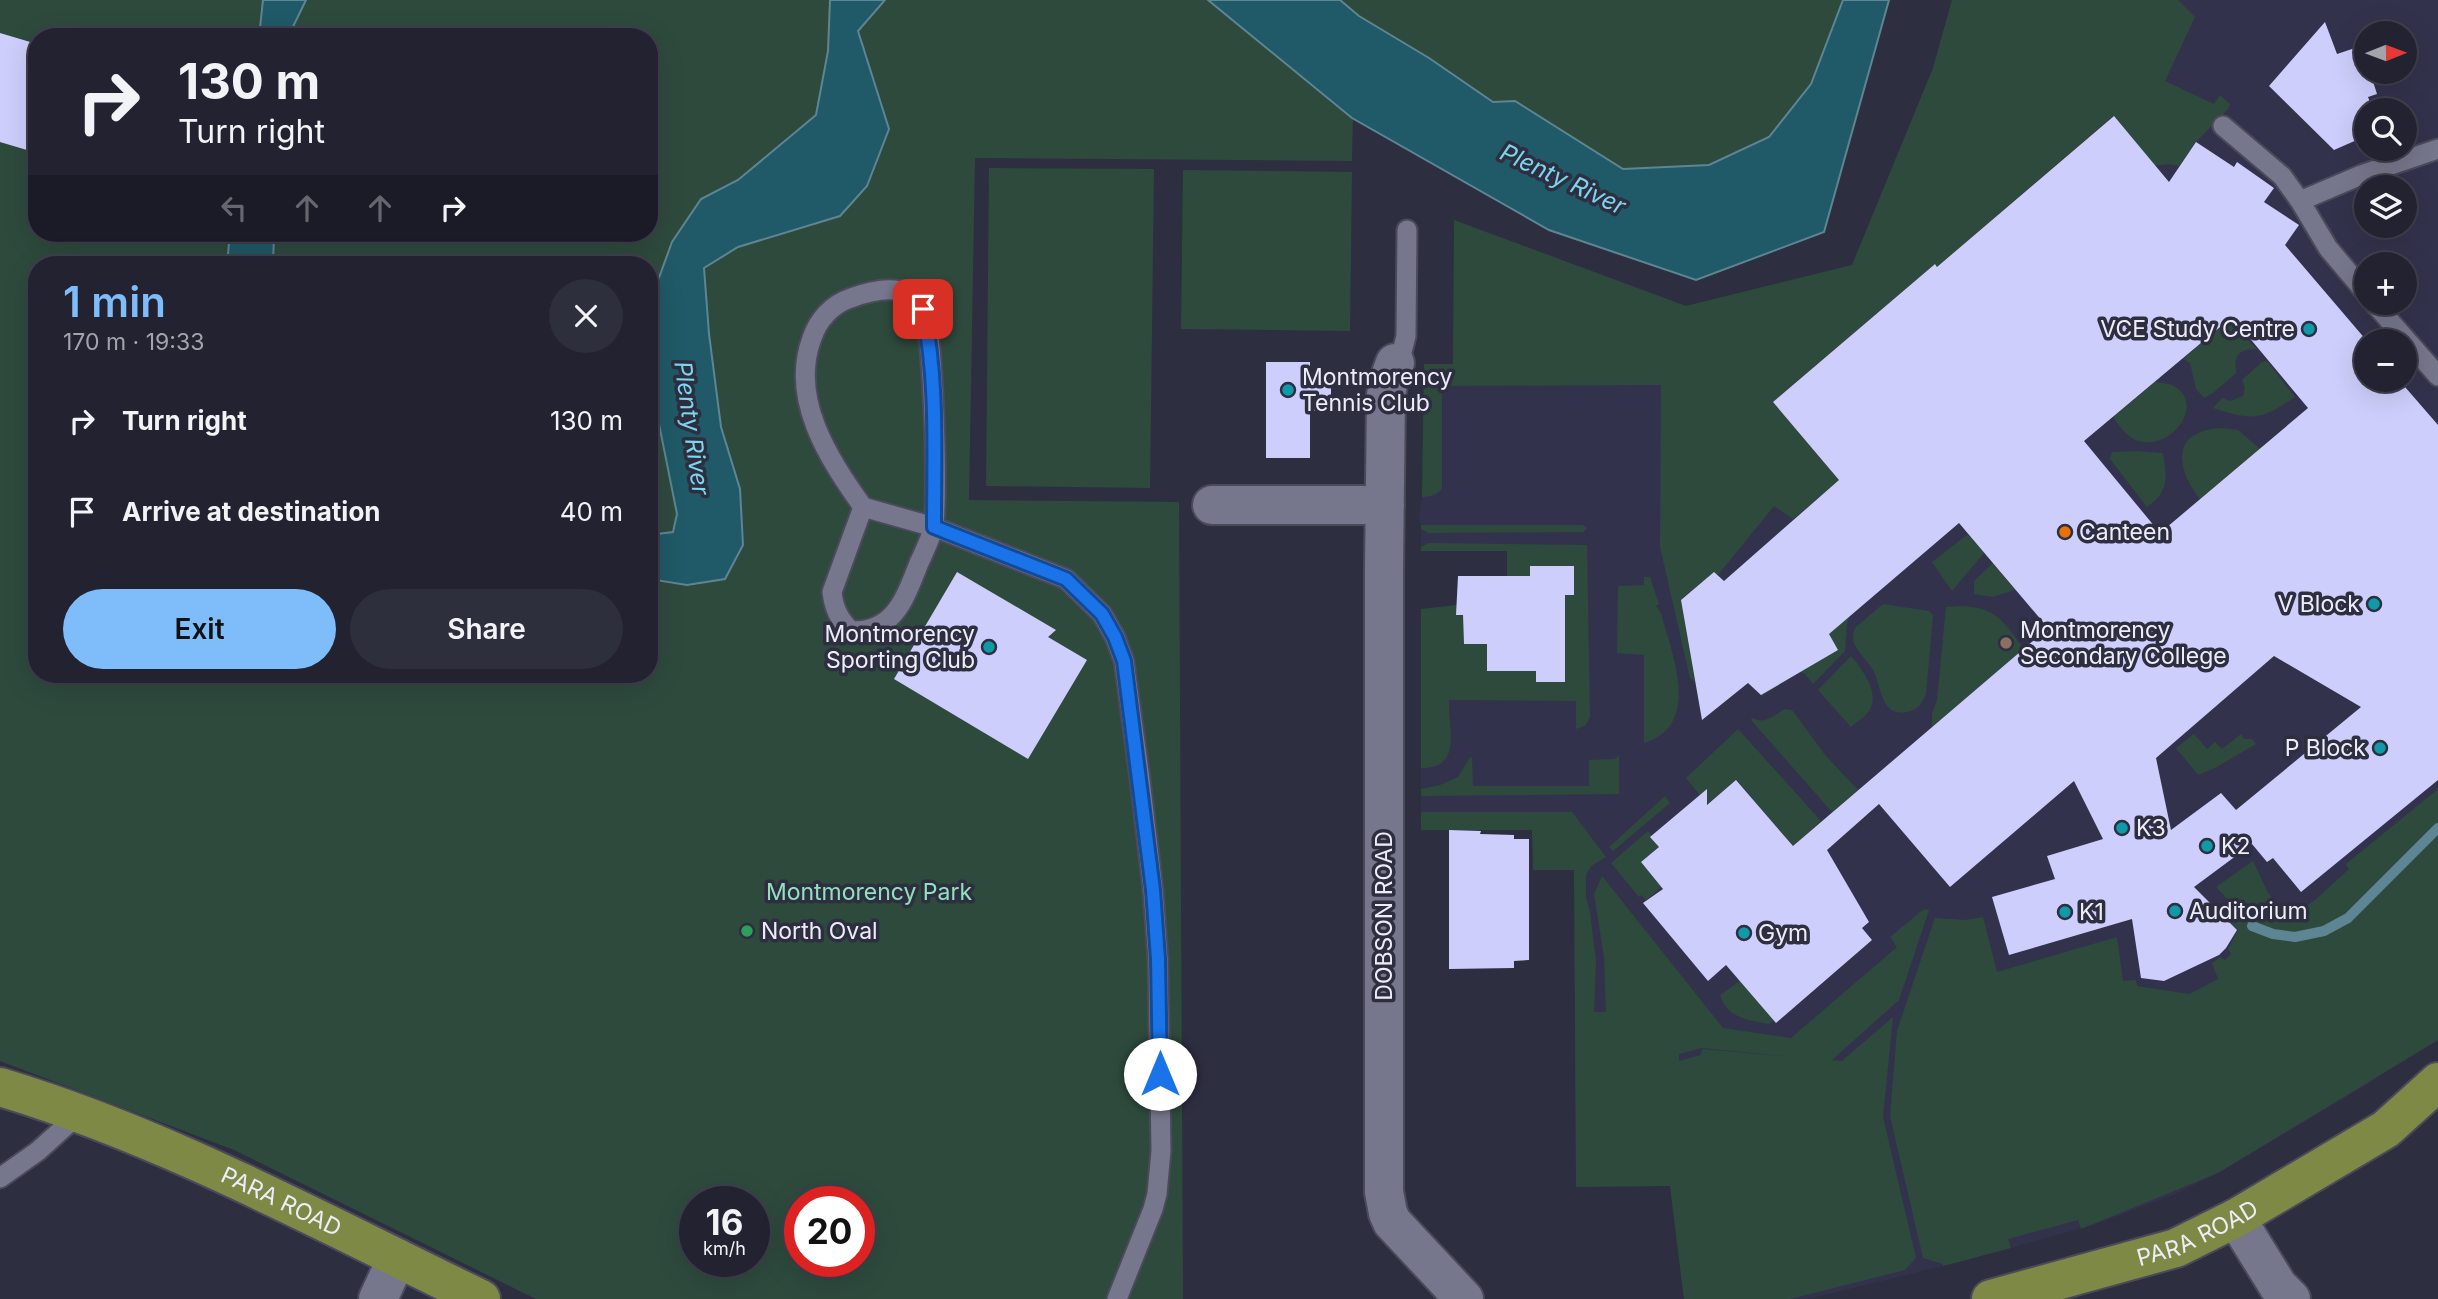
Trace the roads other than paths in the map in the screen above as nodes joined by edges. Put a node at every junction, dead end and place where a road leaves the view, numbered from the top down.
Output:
1 (2223, 126) dead end
2 (2438, 149) edge
3 (2300, 201) junction
4 (1407, 230) dead end
5 (2354, 279) edge
6 (2385, 315) edge
7 (1395, 363) joint
8 (2438, 376) edge
9 (1212, 505) dead end
10 (1385, 505) junction
11 (863, 507) junction
12 (934, 527) junction
13 (2438, 1082) edge
14 (0, 1087) edge
15 (80, 1113) junction
16 (2438, 1117) edge
17 (2386, 1129) junction
18 (5, 1175) edge
19 (2236, 1218) junction
20 (397, 1258) junction
21 (378, 1299) edge
22 (481, 1299) edge
23 (1118, 1299) edge
24 (1464, 1299) edge
25 (1991, 1299) edge
26 (2291, 1299) edge

1 - 3 lane
2 - 3 lane
3 - 5 lane
4 - 7 lane, DOBSON ROAD
6 - 8 lane
7 - 10 street, DOBSON ROAD
9 - 10 street
10 - 24 street, DOBSON ROAD
11 - 12 lane
11 - 12 lane
11 - 12 lane
12 - 23 lane
13 - 17 main road, PARA ROAD
14 - 15 main road, PARA ROAD
15 - 18 lane
15 - 20 main road, PARA ROAD
16 - 17 main road, PARA ROAD
17 - 19 main road, PARA ROAD
19 - 25 main road, PARA ROAD
19 - 26 street
20 - 21 street
20 - 22 main road, PARA ROAD

